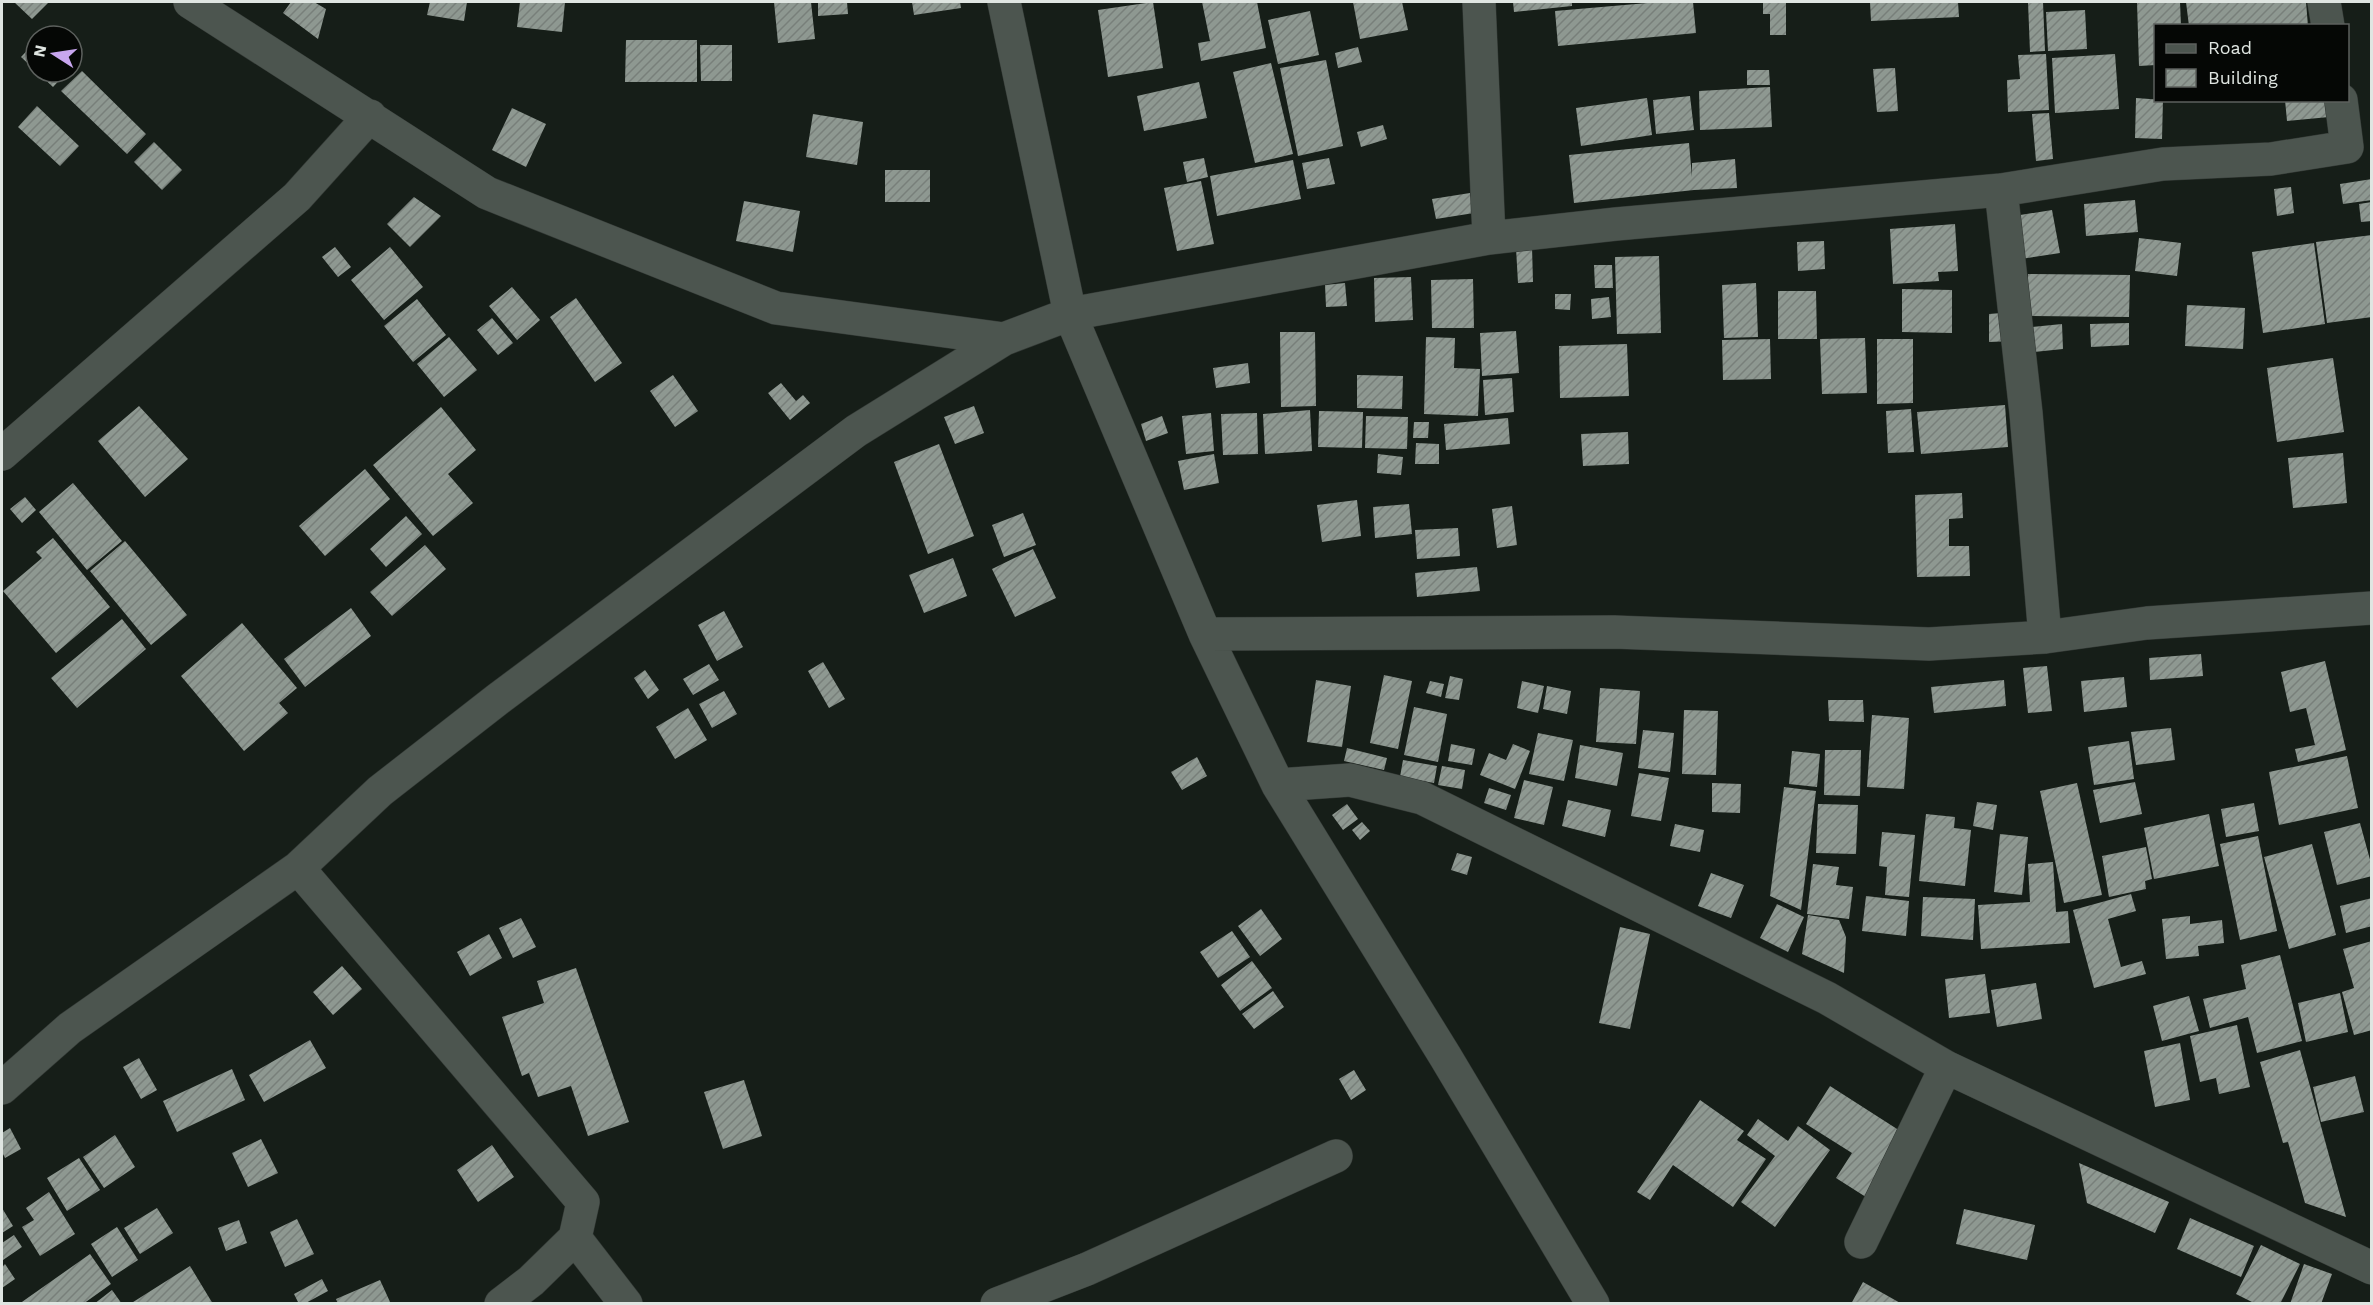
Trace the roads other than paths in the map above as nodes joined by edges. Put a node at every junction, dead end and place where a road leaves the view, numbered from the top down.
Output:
1 (190, 2) edge
2 (1004, 2) edge
3 (1479, 2) edge
4 (2324, 2) edge
5 (2328, 24) edge
6 (2341, 102) edge
7 (370, 117) junction
8 (2001, 190) junction
9 (1489, 238) junction
10 (1070, 314) junction
11 (1004, 339) junction
12 (2, 454) edge
13 (2372, 608) edge
14 (1205, 634) junction
15 (2045, 637) junction
16 (1278, 785) junction
17 (298, 868) junction
18 (1946, 1067) junction
19 (2, 1088) edge
20 (1336, 1156) dead end
21 (575, 1238) junction
22 (1861, 1242) dead end
23 (2372, 1268) edge
24 (1588, 1302) edge
25 (501, 1304) edge
26 (626, 1304) edge
27 (997, 1304) edge

1 - 7 street
2 - 10 street
3 - 9 street
4 - 5 street
6 - 8 street
7 - 11 street
7 - 12 street
8 - 9 street
8 - 15 street
9 - 10 street
10 - 11 street
10 - 14 street
11 - 17 street
13 - 15 street
14 - 15 street
14 - 16 street
16 - 18 street
16 - 24 street
17 - 19 street
17 - 21 street
18 - 22 street
18 - 23 street
20 - 27 street
21 - 25 street
21 - 26 street

